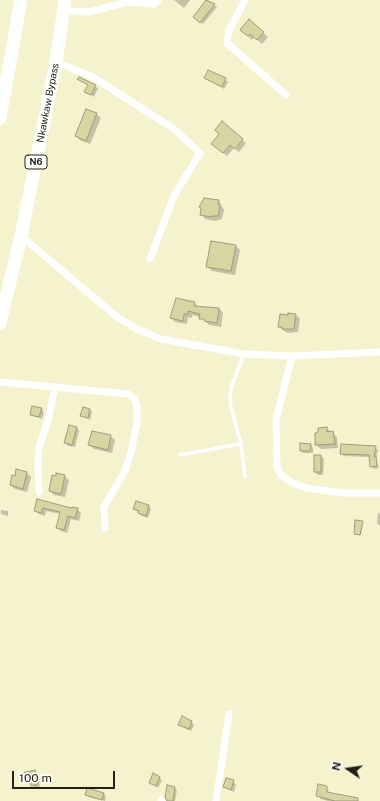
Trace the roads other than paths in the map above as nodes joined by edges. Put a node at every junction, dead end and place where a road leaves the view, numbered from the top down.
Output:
1 (21, 0) edge
2 (158, 0) edge
3 (245, 0) edge
4 (128, 1) edge
5 (64, 6) edge
6 (56, 62) junction
7 (286, 95) dead end
8 (0, 118) edge
9 (21, 236) junction
10 (150, 259) dead end
11 (0, 323) edge
12 (380, 352) edge
13 (244, 354) junction
14 (292, 356) junction
15 (0, 382) edge
16 (55, 387) junction
17 (242, 444) junction
18 (180, 454) dead end
19 (245, 477) dead end
20 (39, 492) dead end
21 (380, 493) edge
22 (105, 528) dead end
23 (229, 714) dead end
24 (216, 801) edge

1 - 8 highway
2 - 4 street
3 - 7 street
4 - 5 street
5 - 6 highway, Nkawkaw Bypass / N6
6 - 9 highway, Nkawkaw Bypass / N6
6 - 10 street
9 - 11 highway, Nkawkaw Bypass / N6
9 - 13 street
12 - 14 street
13 - 14 street
13 - 17 lane
14 - 21 street
15 - 16 street
16 - 20 street
16 - 22 street
17 - 18 lane
17 - 19 lane
23 - 24 street

